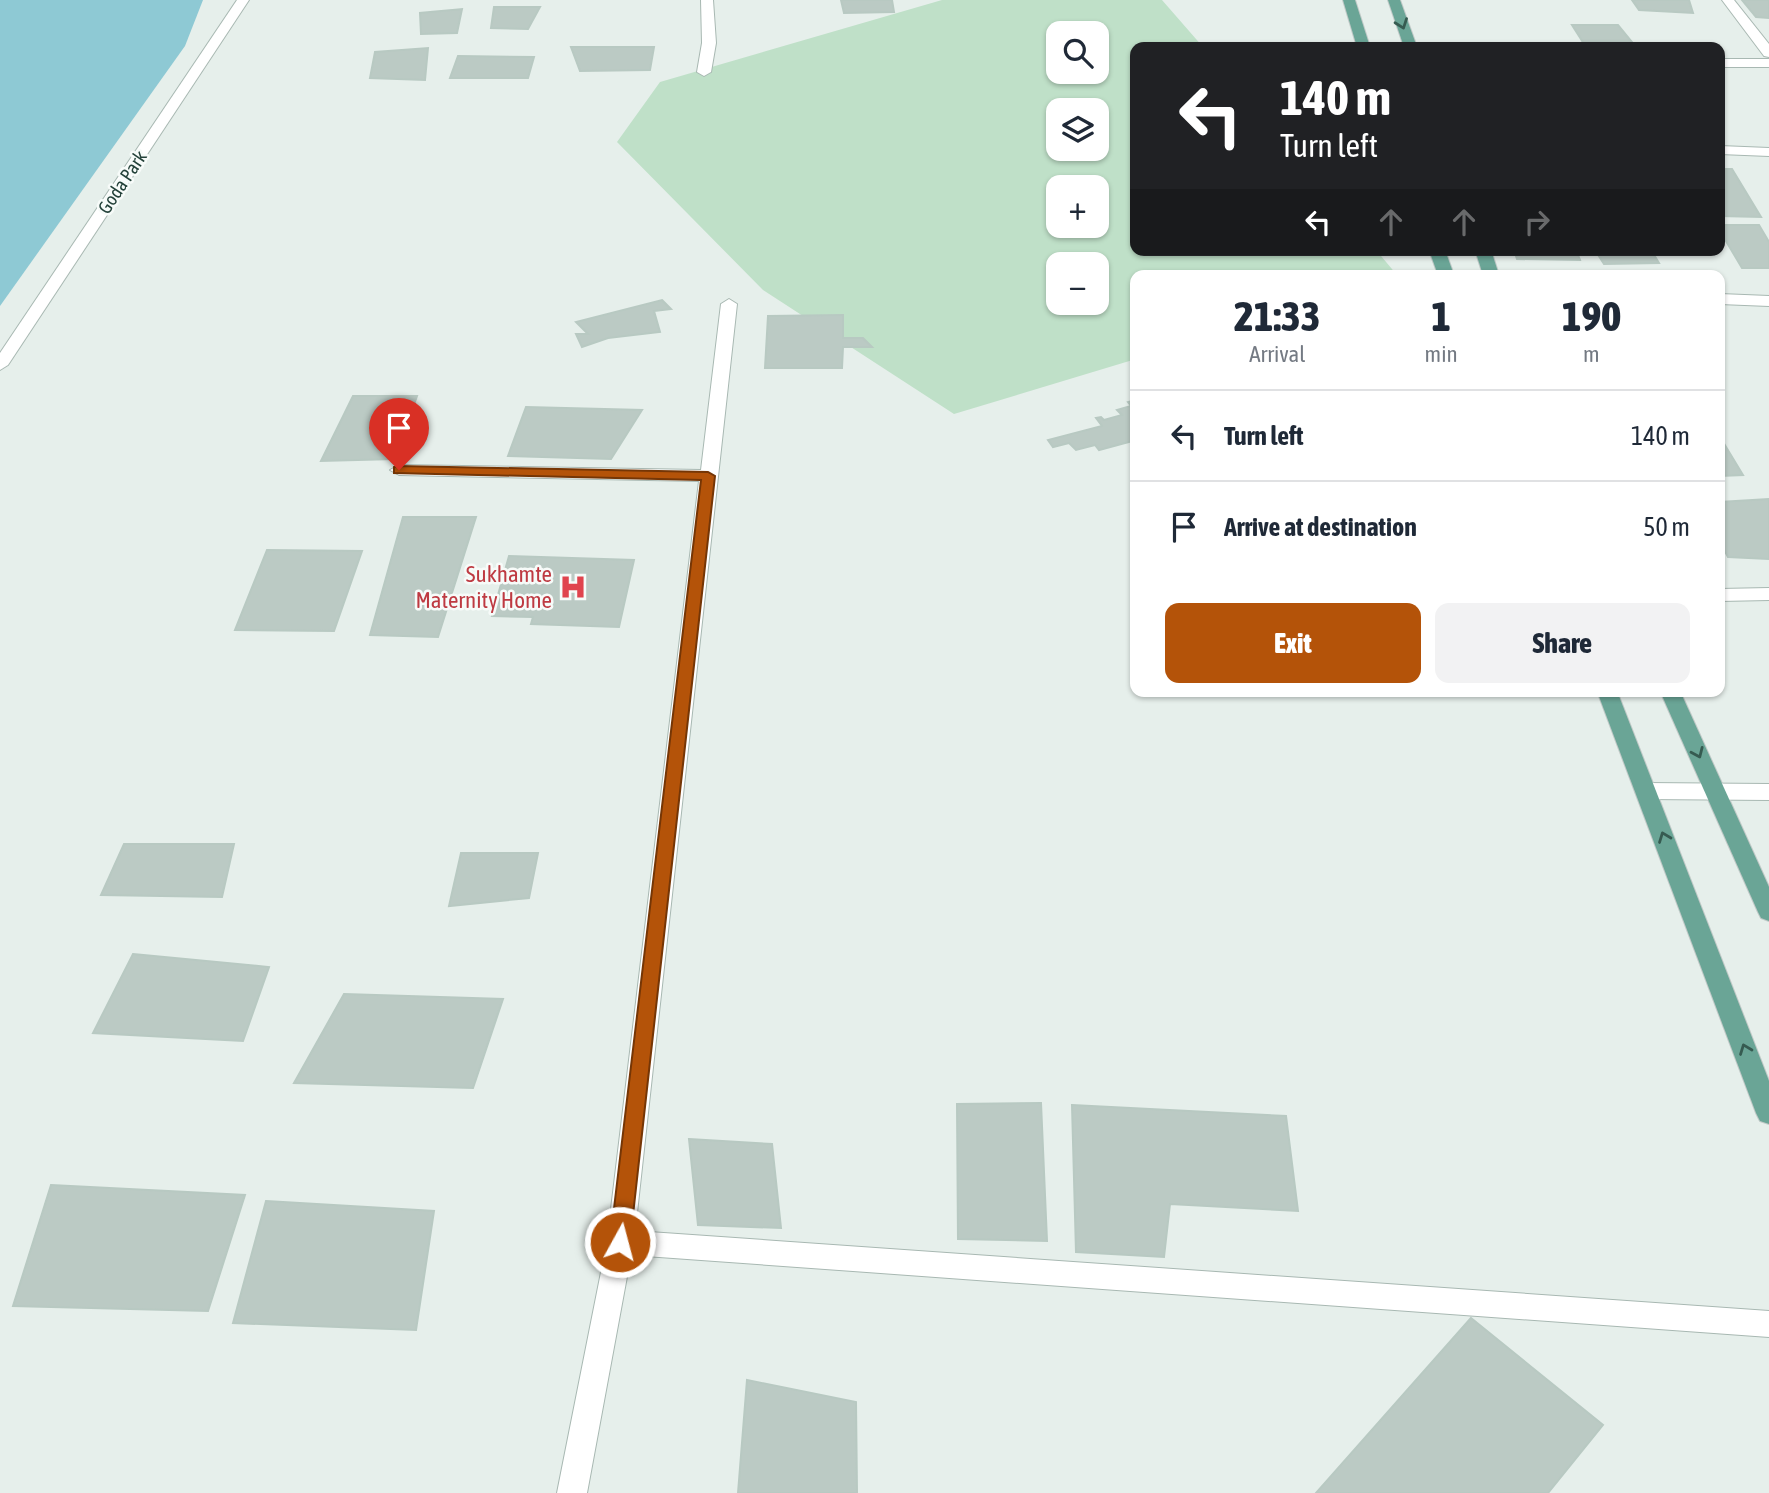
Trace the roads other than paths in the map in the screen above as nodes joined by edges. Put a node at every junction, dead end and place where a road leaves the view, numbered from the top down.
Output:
1 (243, 0) edge
2 (707, 0) edge
3 (1349, 0) edge
4 (1394, 0) edge
5 (1728, 0) edge
6 (1362, 42) edge
7 (1409, 42) edge
8 (1769, 53) edge
9 (1769, 62) edge
10 (1725, 63) edge
11 (704, 72) dead end
12 (1725, 150) edge
13 (1769, 152) edge
14 (1725, 299) edge
15 (1769, 301) edge
16 (729, 304) dead end
17 (0, 365) edge
18 (399, 470) dead end
19 (708, 476) junction
20 (1769, 594) edge
21 (1725, 595) edge
22 (1609, 697) edge
23 (1673, 697) edge
24 (1646, 791) junction
25 (1715, 791) junction
26 (1769, 792) edge
27 (1769, 912) edge
28 (1769, 1113) edge
29 (620, 1242) junction
30 (1769, 1324) edge
31 (572, 1493) edge

1 - 17 street, Goda Park
2 - 11 street
3 - 6 main road
4 -> 7 main road
5 - 8 street
9 - 10 street
12 - 13 street
14 - 15 street
16 - 19 street
18 - 19 street
19 - 29 street
20 - 21 street
22 - 24 main road
23 -> 25 main road
24 - 25 street
28 -> 24 main road
25 - 26 street
25 - 27 main road
29 - 30 street
29 - 31 street

